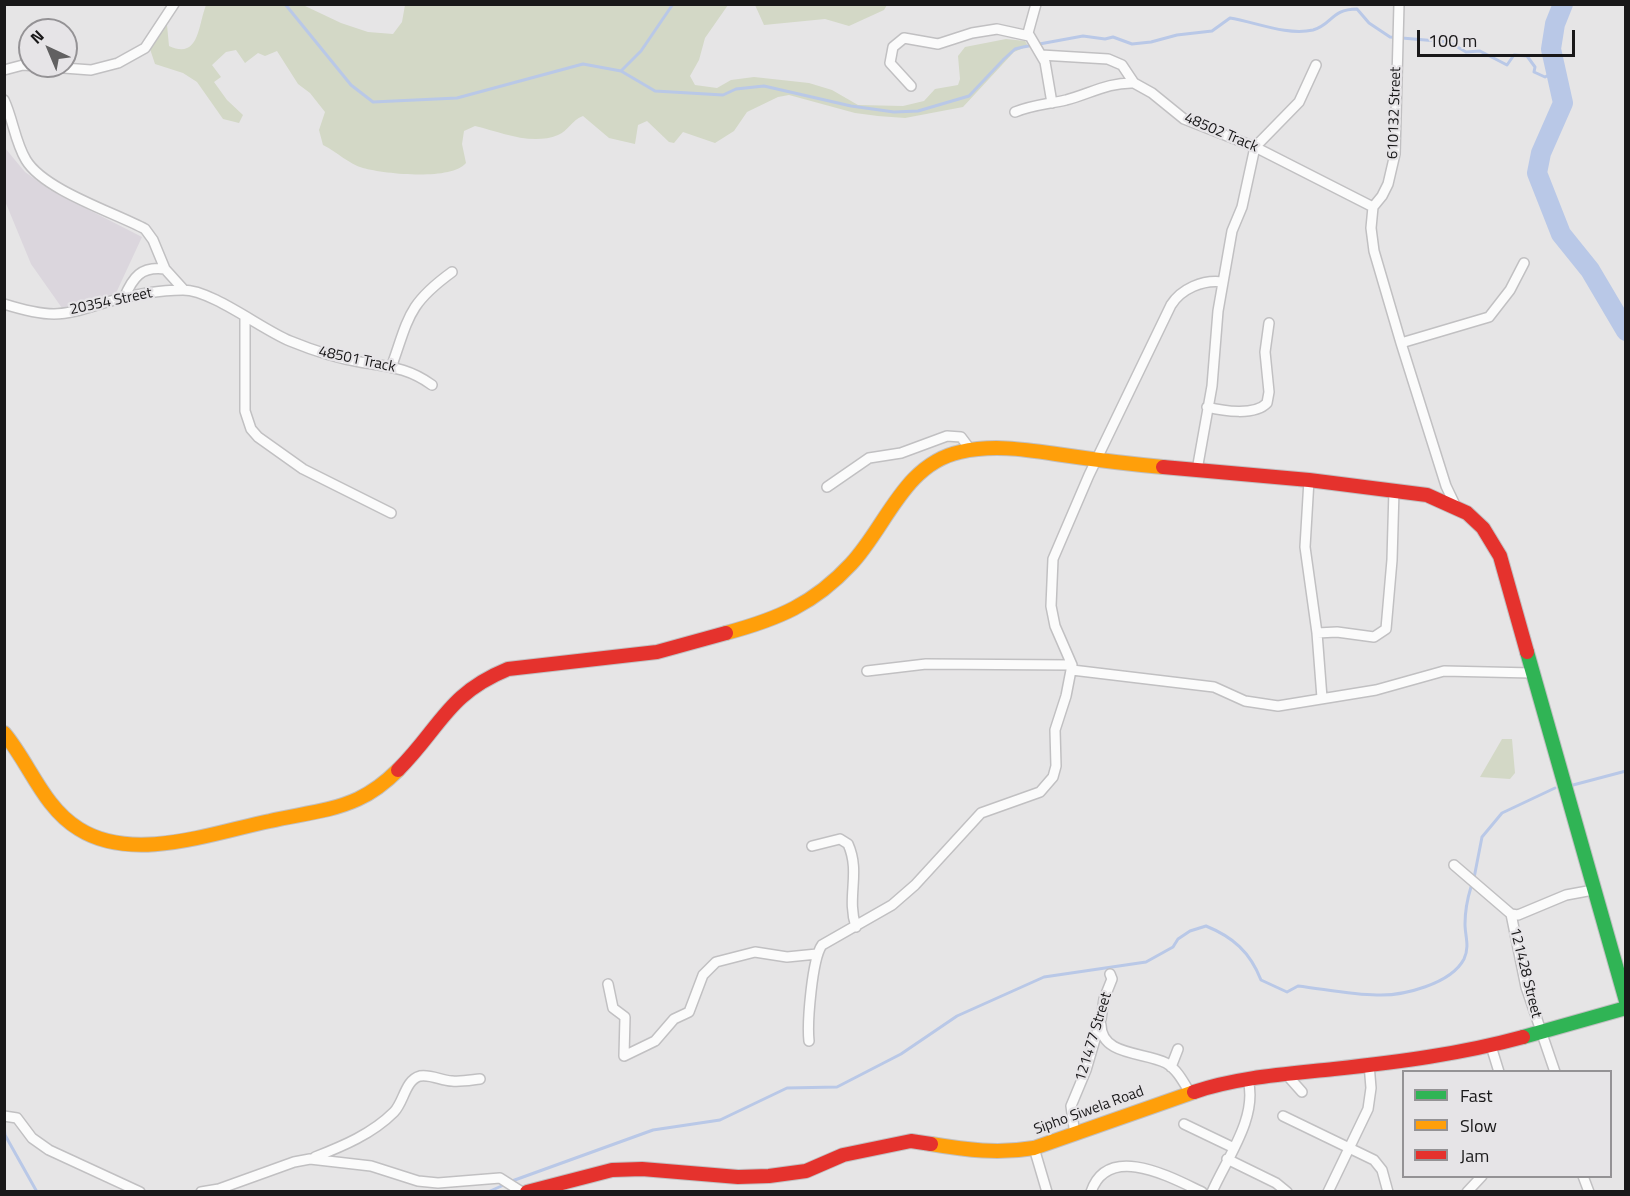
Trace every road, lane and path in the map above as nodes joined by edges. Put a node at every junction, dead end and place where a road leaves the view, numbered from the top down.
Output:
1 (174, 4) edge
2 (1036, 4) edge
3 (1399, 4) edge
4 (1030, 39) junction
5 (1041, 55) junction
6 (1316, 65) dead end
7 (4, 70) edge
8 (1134, 83) junction
9 (911, 86) dead end
10 (4, 100) edge
11 (1052, 103) junction
12 (1015, 112) dead end
13 (1255, 147) junction
14 (1372, 209) junction
15 (1524, 263) dead end
16 (165, 269) junction
17 (452, 272) dead end
18 (1223, 282) junction
19 (184, 290) junction
20 (124, 298) junction
21 (4, 304) edge
22 (245, 317) junction
23 (1269, 323) dead end
24 (1401, 343) junction
25 (392, 365) junction
26 (432, 385) dead end
27 (1207, 407) junction
28 (970, 449) junction
29 (1097, 459) junction
30 (1197, 470) junction
31 (1309, 480) junction
32 (827, 488) dead end
33 (1394, 490) junction
34 (1456, 507) junction
35 (391, 513) dead end
36 (1317, 633) junction
37 (1072, 668) junction
38 (867, 671) dead end
39 (1532, 673) junction
40 (1322, 698) junction
41 (4, 733) edge
42 (812, 846) dead end
43 (1454, 866) dead end
44 (1593, 890) junction
45 (1511, 915) junction
46 (856, 927) junction
47 (817, 954) junction
48 (1110, 974) dead end
49 (608, 984) dead end
50 (1626, 1001) edge
51 (1626, 1008) edge
52 (1101, 1019) junction
53 (1540, 1032) junction
54 (809, 1041) dead end
55 (1491, 1046) junction
56 (1178, 1049) dead end
57 (1369, 1064) junction
58 (1416, 1065) edge
59 (1171, 1067) junction
60 (1499, 1070) edge
61 (1555, 1070) edge
62 (1286, 1074) junction
63 (480, 1079) dead end
64 (1248, 1080) junction
65 (1302, 1092) dead end
66 (1190, 1093) junction
67 (4, 1116) edge
68 (1283, 1116) dead end
69 (1184, 1124) dead end
70 (1074, 1135) junction
71 (1034, 1148) junction
72 (1232, 1148) junction
73 (1350, 1148) junction
74 (310, 1159) junction
75 (1227, 1159) junction
76 (1480, 1178) edge
77 (522, 1190) edge
78 (140, 1191) edge
79 (201, 1191) edge
80 (1047, 1191) edge
81 (1091, 1191) edge
82 (1202, 1191) edge
83 (1212, 1191) edge
84 (1287, 1191) edge
85 (1328, 1191) edge
86 (1388, 1191) edge
87 (1467, 1191) edge

1 - 7 street
2 - 4 street
3 - 14 street, 610132 Street
4 - 5 street
4 - 9 street
5 - 8 street, 48502 Track
5 - 11 street
6 - 13 street
8 - 11 street
8 - 13 street, 48502 Track
10 - 16 street
11 - 12 street
13 - 14 street, 48502 Track
13 - 18 street
14 - 24 street
15 - 24 street
16 - 19 street
16 - 20 street
17 - 25 street
18 - 27 street
18 - 29 street
19 - 20 street, 20354 Street
19 - 22 street, 48501 Track
20 - 21 street, 20354 Street
22 - 25 street, 48501 Track
22 - 35 street
23 - 27 street
24 - 34 street
25 - 26 street, 48501 Track
27 - 30 street
28 - 29 street
28 - 32 street
28 - 41 street
29 - 30 street
29 - 37 street
30 - 31 street
31 - 33 street
31 - 36 street
33 - 34 street
33 - 36 street
34 - 39 street
36 - 40 street
37 - 38 street
37 - 40 street
37 - 46 street
39 - 40 street
39 - 44 street
42 - 46 street
43 - 45 street
44 - 45 street
44 - 50 street
45 - 53 street, 121428 Street
46 - 47 street
47 - 49 street
47 - 54 street
48 - 52 street, 121477 Street
51 - 53 street, Sipho Siwela Road
52 - 59 street
52 - 70 street, 121477 Street
53 - 55 street, Sipho Siwela Road
53 - 61 street, 121428 Street
55 - 58 street, Sipho Siwela Road
55 - 60 street
56 - 59 street
57 - 58 street, Sipho Siwela Road
57 - 62 street, Sipho Siwela Road
57 - 73 street
59 - 66 street
62 - 64 street, Sipho Siwela Road
62 - 65 street
63 - 74 street
64 - 66 street, Sipho Siwela Road
64 - 72 street
66 - 70 street, Sipho Siwela Road
67 - 78 street
68 - 73 street
69 - 72 street
70 - 71 street, Sipho Siwela Road
71 - 77 street, Sipho Siwela Road
71 - 80 street
72 - 75 street
73 - 85 street
73 - 86 street
74 - 77 street, Sipho Siwela Road
74 - 79 street, Sipho Siwela Road
75 - 83 street
75 - 84 street
76 - 87 street
81 - 82 street

